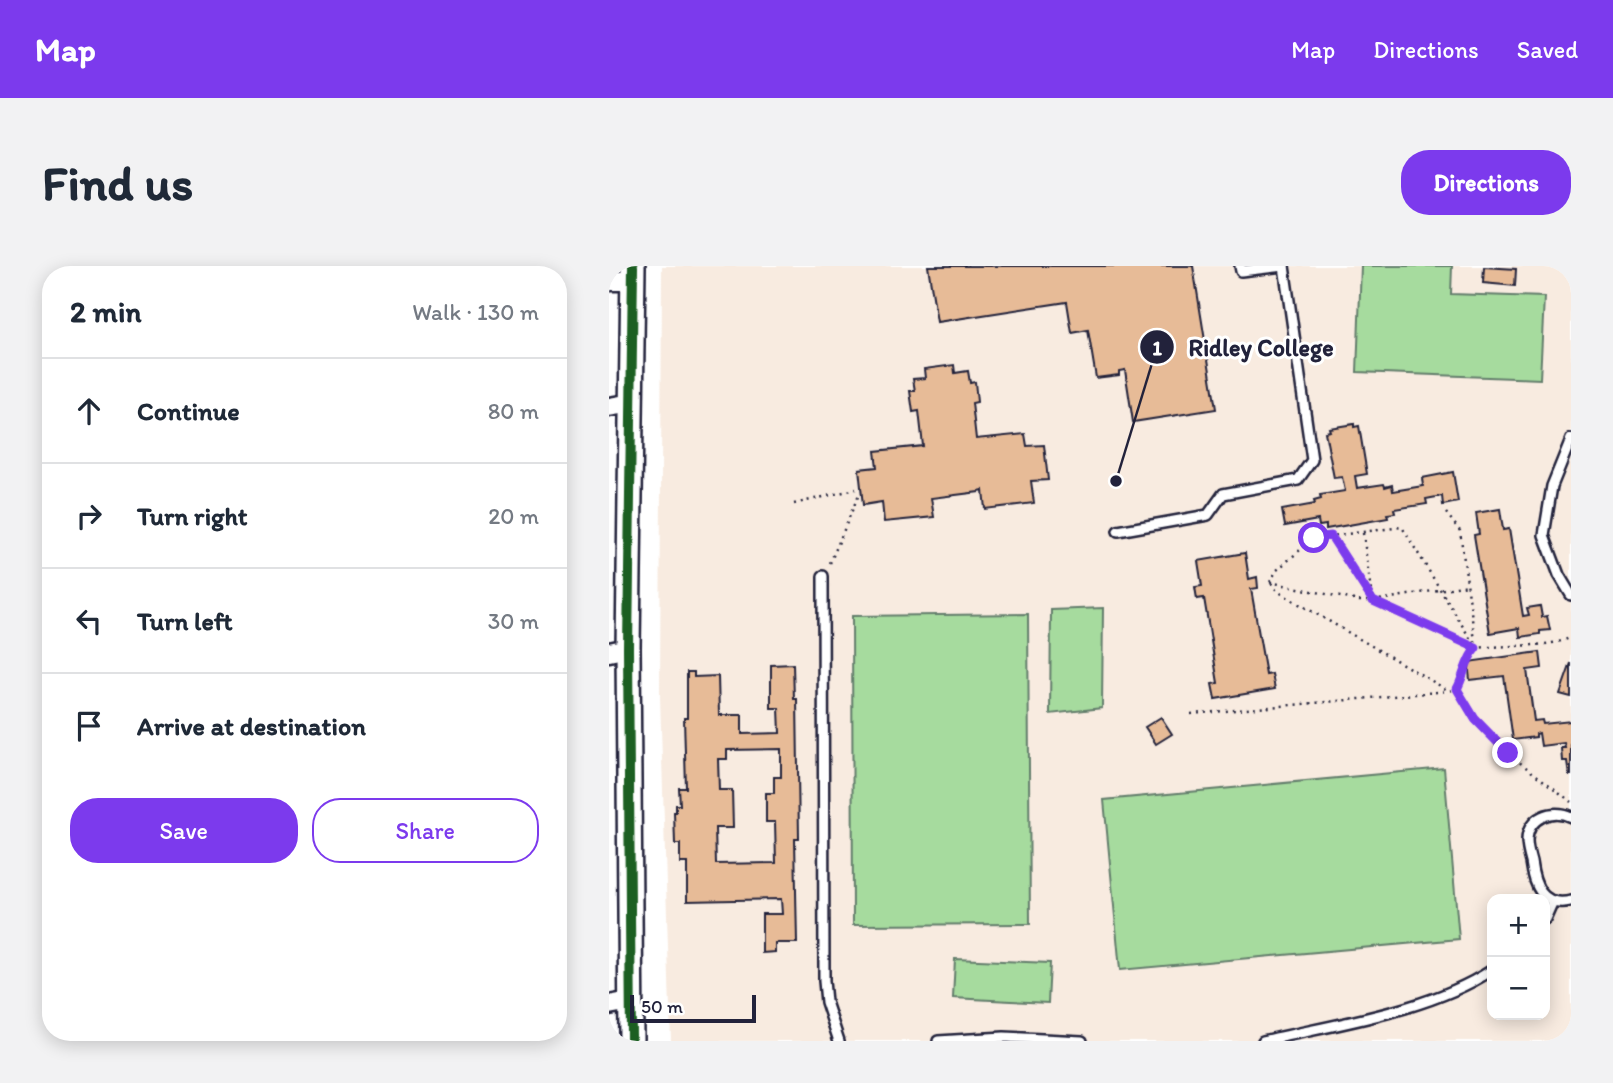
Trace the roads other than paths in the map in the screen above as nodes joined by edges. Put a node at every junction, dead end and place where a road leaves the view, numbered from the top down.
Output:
1 (1240, 266) edge
2 (1284, 266) edge
3 (633, 273) edge
4 (609, 281) edge
5 (632, 403) junction
6 (609, 407) edge
7 (1571, 439) edge
8 (1118, 531) dead end
9 (823, 576) dead end
10 (1571, 595) edge
11 (619, 650) edge
12 (1571, 817) edge
13 (1553, 901) junction
14 (1571, 901) edge
15 (1550, 908) edge
16 (1487, 973) edge
17 (620, 1003) edge
18 (631, 1041) edge
19 (839, 1041) edge
20 (938, 1041) edge
21 (1082, 1041) edge
22 (1263, 1041) edge

1 - 2 lane
2 - 8 lane
3 - 4 street
3 - 5 street
5 - 6 street
5 - 11 street
7 - 10 lane
9 - 19 lane
11 - 17 street
12 - 13 lane
13 - 14 lane
13 - 15 lane
16 - 22 lane
17 - 18 street
20 - 21 lane

